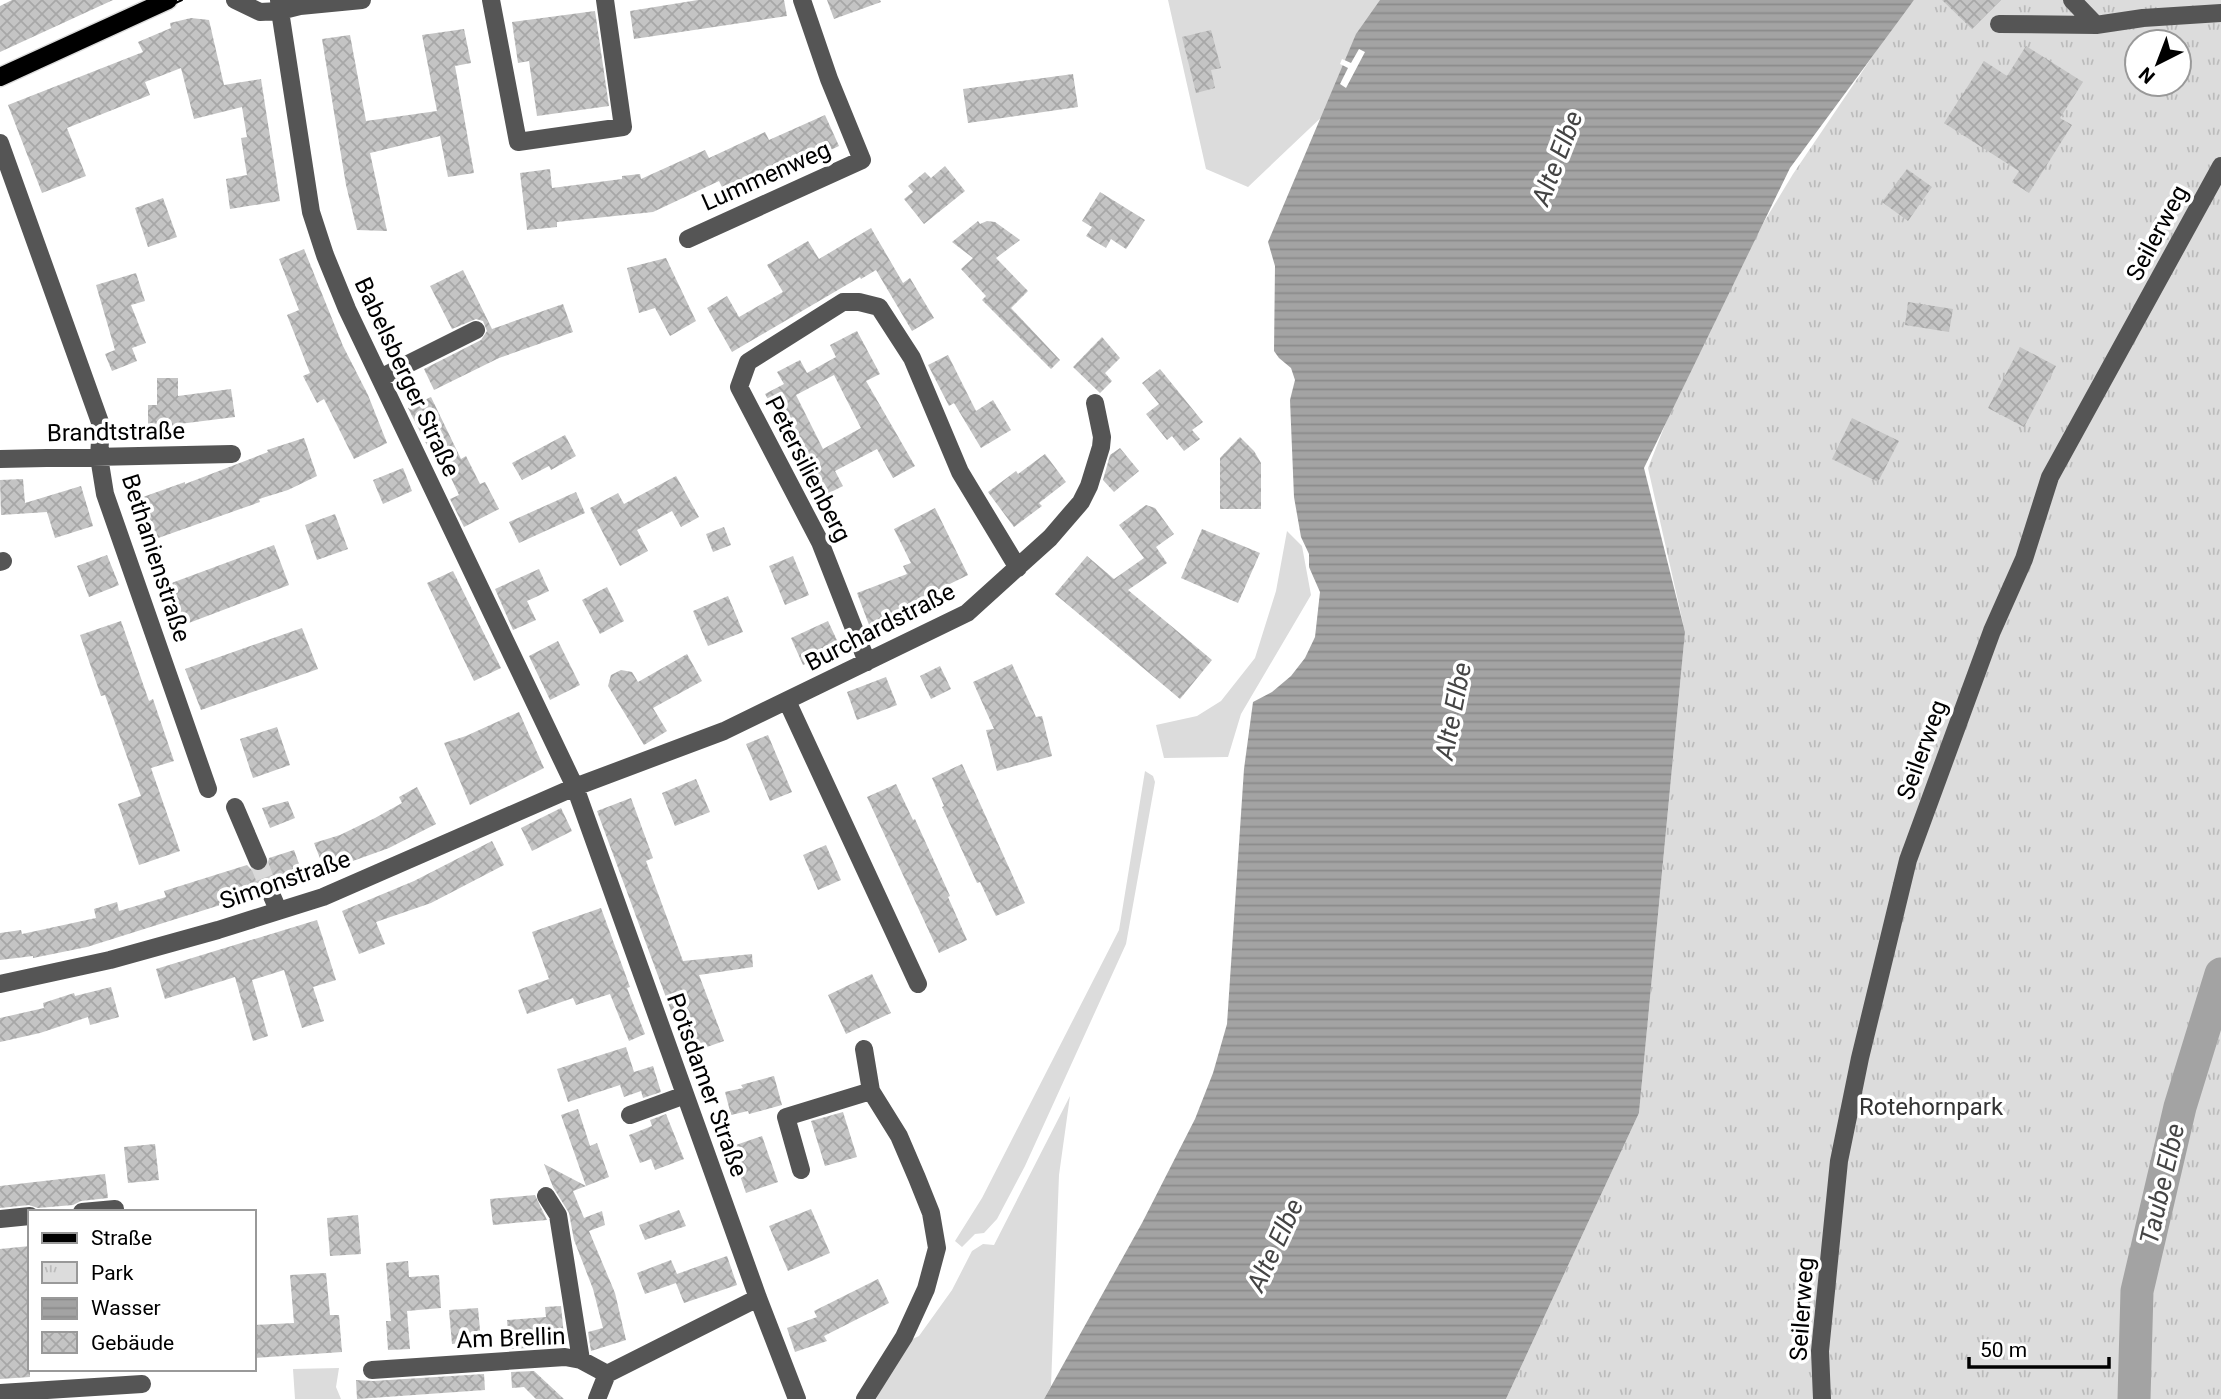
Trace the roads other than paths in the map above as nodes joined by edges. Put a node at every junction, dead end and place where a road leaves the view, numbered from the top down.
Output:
1 (168, 0) edge
2 (235, 0) edge
3 (362, 0) edge
4 (491, 0) edge
5 (605, 0) edge
6 (802, 0) edge
7 (2071, 0) edge
8 (279, 6) edge
9 (2221, 13) edge
10 (1999, 24) dead end
11 (2096, 25) junction
12 (0, 77) edge
13 (0, 143) edge
14 (2221, 166) edge
15 (688, 239) dead end
16 (476, 330) dead end
17 (380, 378) junction
18 (1095, 403) dead end
19 (232, 454) dead end
20 (99, 457) junction
21 (0, 459) edge
22 (1018, 568) junction
23 (867, 662) junction
24 (787, 701) junction
25 (575, 787) junction
26 (208, 789) dead end
27 (235, 807) dead end
28 (258, 862) tunnel mouth
29 (270, 890) tunnel mouth
30 (278, 911) junction
31 (0, 984) edge
32 (918, 984) dead end
33 (864, 1049) dead end
34 (871, 1091) junction
35 (685, 1095) junction
36 (630, 1115) dead end
37 (801, 1170) dead end
38 (546, 1196) dead end
39 (115, 1209) dead end
40 (104, 1210) edge
41 (28, 1216) edge
42 (0, 1219) edge
43 (758, 1298) junction
44 (581, 1360) junction
45 (372, 1370) dead end
46 (607, 1374) junction
47 (142, 1385) edge
48 (0, 1393) edge
49 (597, 1399) edge
50 (797, 1399) edge
51 (865, 1399) edge
52 (1822, 1399) edge

1 - 12 main road
2 - 8 street
3 - 8 street
4 - 5 street
6 - 15 street, Lummenweg
7 - 11 street
8 - 17 street, Babelsberger Straße
9 - 11 street
10 - 11 street
13 - 20 street, Bethanienstraße
14 - 52 street, Seilerweg
16 - 17 street
17 - 25 street, Babelsberger Straße
18 - 22 street, Burchardstraße
19 - 20 street, Brandtstraße
20 - 21 street, Brandtstraße
20 - 26 street, Bethanienstraße
22 - 23 street, Burchardstraße
22 - 23 street, Petersilienberg
23 - 24 street, Burchardstraße
24 - 25 street, Burchardstraße
24 - 32 street
25 - 30 street, Simonstraße
25 - 35 street, Potsdamer Straße
27 - 28 street
29 - 30 street
30 - 31 street, Simonstraße
33 - 34 street
34 - 37 street
34 - 51 street
35 - 36 street
35 - 43 street, Potsdamer Straße
38 - 44 street
39 - 40 street
41 - 42 street
43 - 46 street
43 - 50 street, Potsdamer Straße
44 - 45 street, Am Brellin
44 - 46 street, Am Brellin
46 - 49 street
47 - 48 street

